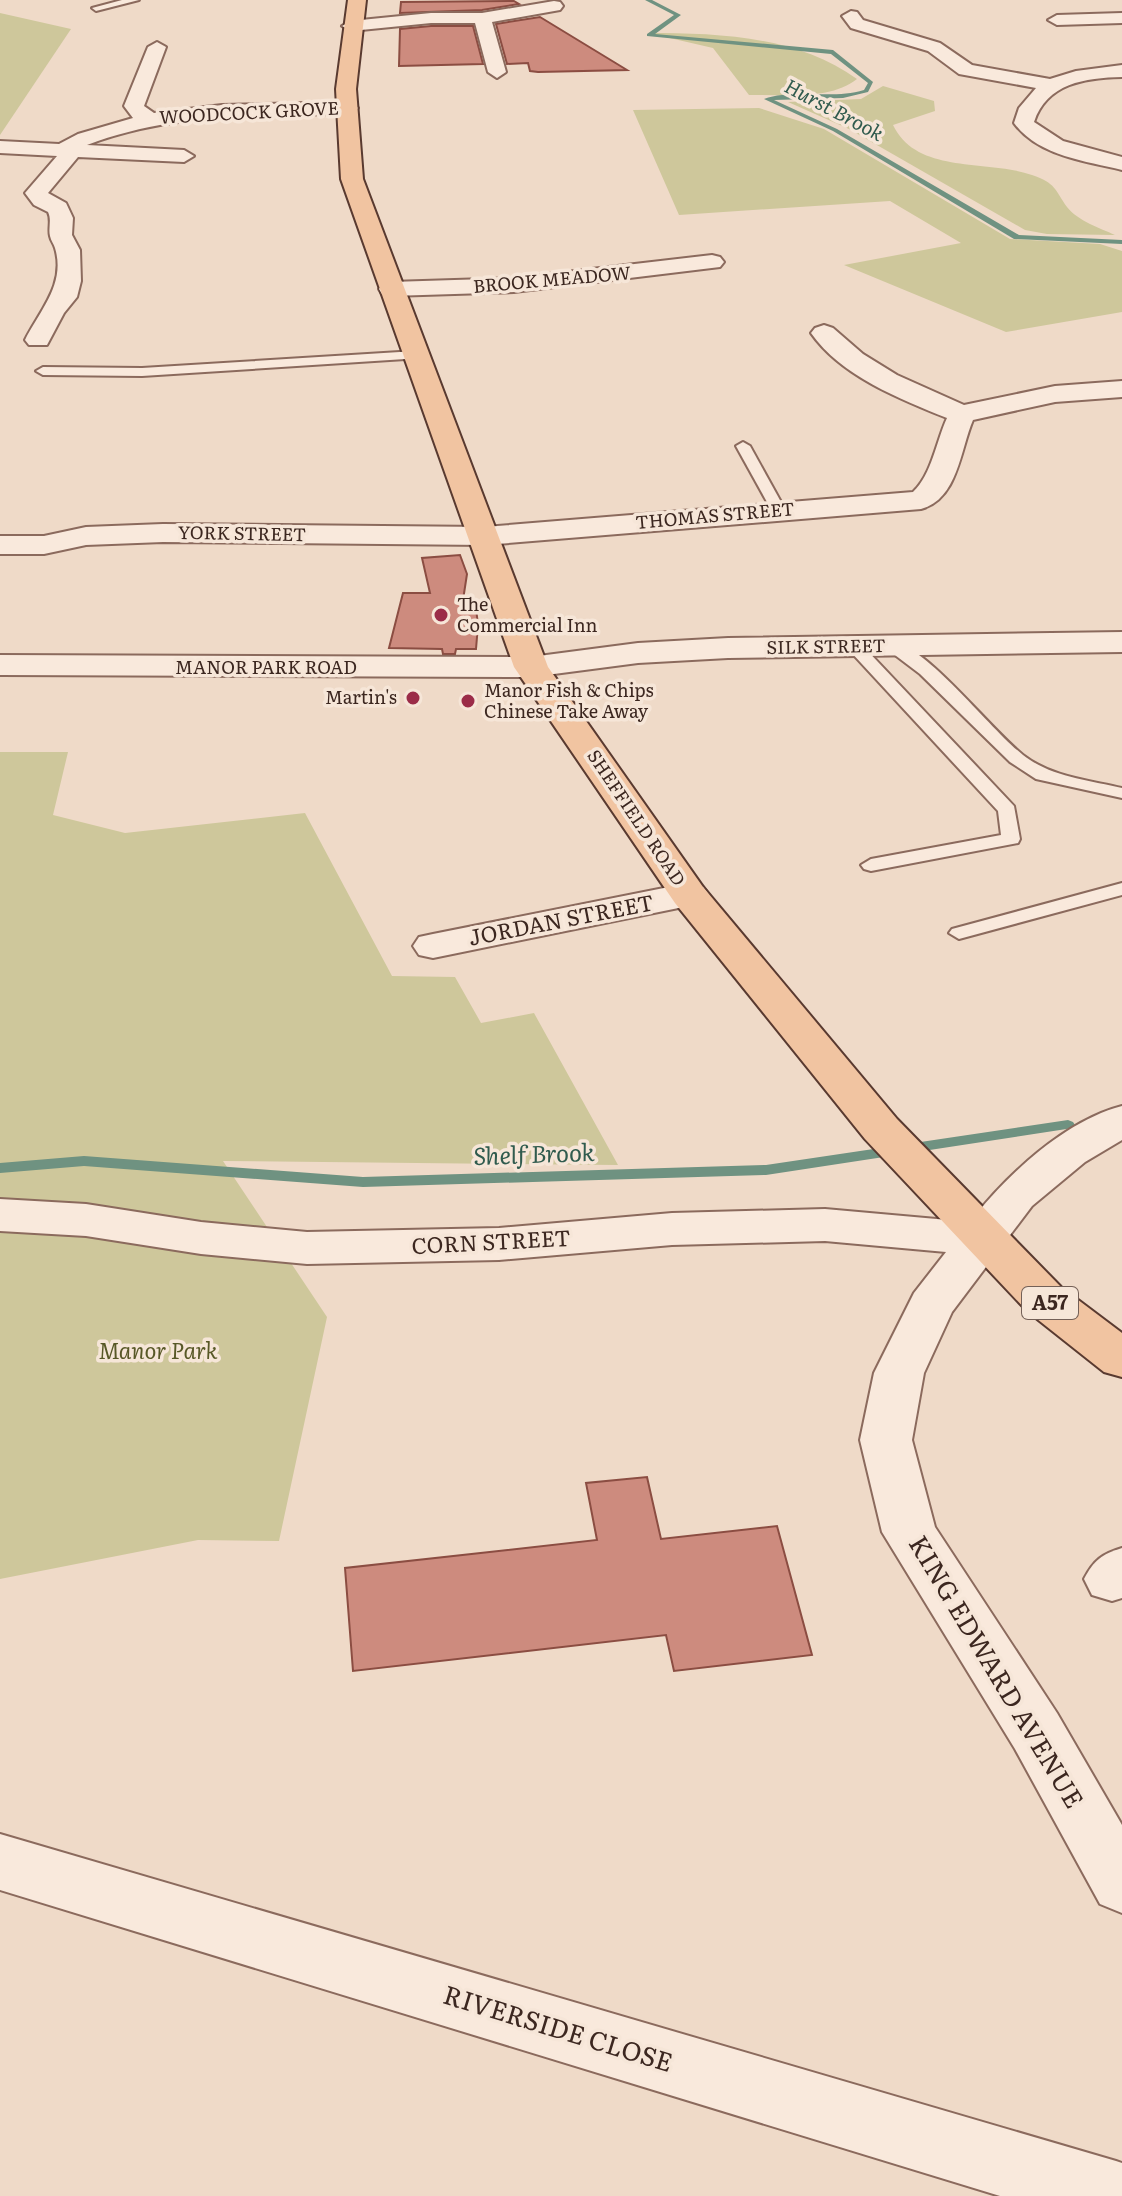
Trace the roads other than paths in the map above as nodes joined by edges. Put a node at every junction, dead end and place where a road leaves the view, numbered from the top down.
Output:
1 (135, 0) edge
2 (554, 6) dead end
3 (96, 8) dead end
4 (354, 13) edge
5 (851, 16) dead end
6 (482, 18) junction
7 (1122, 18) edge
8 (1057, 20) dead end
9 (157, 47) dead end
10 (1122, 71) edge
11 (497, 72) dead end
12 (1049, 85) junction
13 (348, 108) junction
14 (150, 119) junction
15 (0, 147) edge
16 (69, 149) junction
17 (184, 156) dead end
18 (1122, 164) edge
19 (712, 262) dead end
20 (391, 289) junction
21 (17, 323) dead end
22 (824, 333) dead end
23 (416, 355) junction
24 (43, 371) dead end
25 (1122, 389) edge
26 (962, 414) junction
27 (743, 446) dead end
28 (779, 511) junction
29 (485, 536) junction
30 (0, 545) edge
31 (1122, 642) edge
32 (893, 646) junction
33 (855, 647) junction
34 (0, 665) edge
35 (531, 667) junction
36 (1122, 793) edge
37 (871, 865) dead end
38 (1122, 889) edge
39 (689, 895) junction
40 (959, 933) dead end
41 (433, 946) dead end
42 (1122, 1120) edge
43 (0, 1215) edge
44 (984, 1239) junction
45 (1122, 1359) edge
46 (0, 1862) edge
47 (1122, 1884) edge
48 (1116, 2196) edge

1 - 3 lane
2 - 6 street
4 - 6 street
4 - 13 main road, SHEFFIELD ROAD / A57
5 - 12 street
6 - 11 street
7 - 8 street
9 - 14 street, WOODCOCK GROVE
10 - 12 street
12 - 18 street
13 - 14 street, WOODCOCK GROVE
13 - 20 main road, SHEFFIELD ROAD / A57
14 - 16 street, WOODCOCK GROVE
15 - 16 street
16 - 17 street
16 - 21 street
19 - 20 street, BROOK MEADOW
20 - 23 main road, SHEFFIELD ROAD / A57
22 - 26 street
23 - 24 lane
23 - 29 main road, SHEFFIELD ROAD / A57
25 - 26 street
26 - 28 street, THOMAS STREET
27 - 28 lane
28 - 29 street, THOMAS STREET
29 - 30 street, YORK STREET
29 - 35 main road, SHEFFIELD ROAD / A57
31 - 32 street, SILK STREET
32 - 33 street, SILK STREET
32 - 36 lane
33 - 35 street, SILK STREET
33 - 37 lane
34 - 35 street, MANOR PARK ROAD
35 - 39 main road, SHEFFIELD ROAD / A57
38 - 40 lane
39 - 41 street, JORDAN STREET
39 - 44 main road, SHEFFIELD ROAD / A57
42 - 44 street, KING EDWARD AVENUE
43 - 44 street, CORN STREET
44 - 45 main road, A57
44 - 47 street, KING EDWARD AVENUE
46 - 48 street, RIVERSIDE CLOSE

